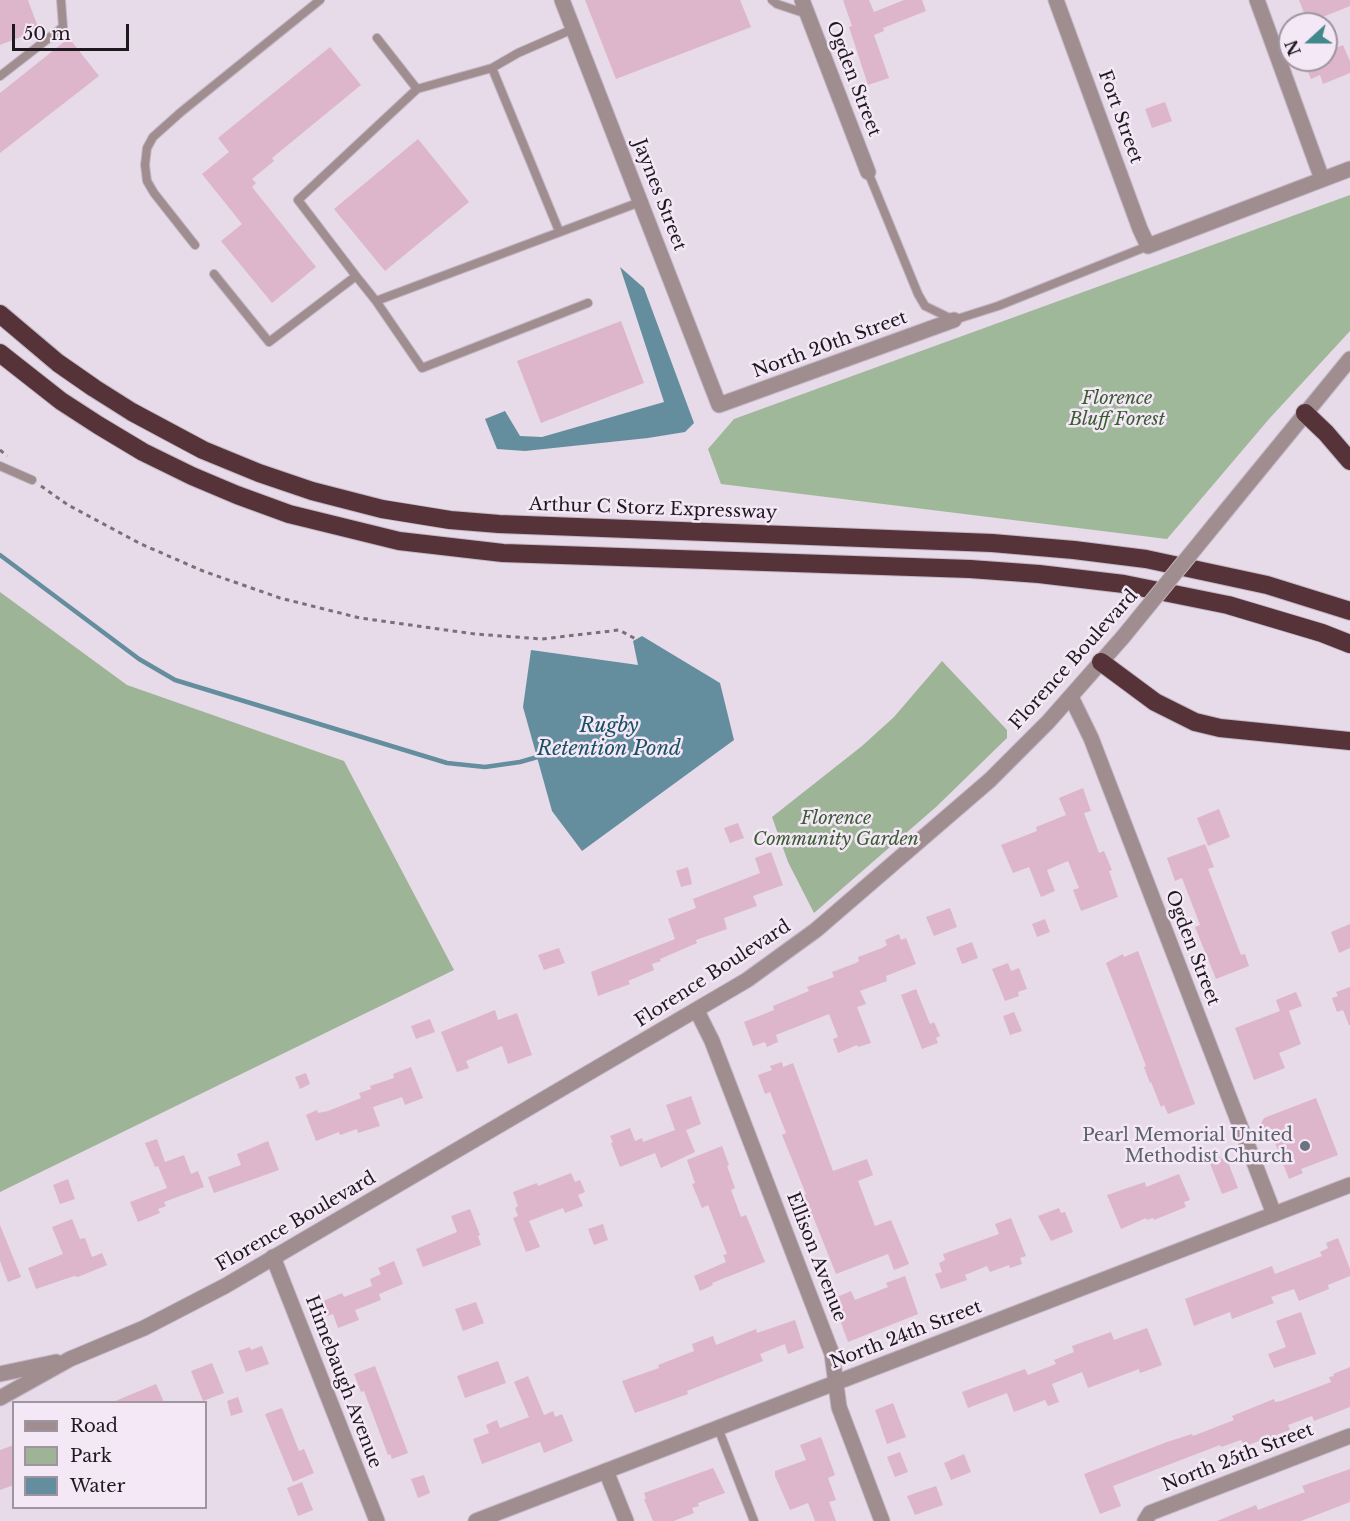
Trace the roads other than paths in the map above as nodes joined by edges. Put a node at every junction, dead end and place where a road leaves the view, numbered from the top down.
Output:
1 (61, 0) edge
2 (320, 0) edge
3 (562, 0) edge
4 (772, 0) edge
5 (1056, 0) edge
6 (1257, 0) edge
7 (805, 7) edge
8 (573, 29) junction
9 (376, 38) dead end
10 (492, 68) junction
11 (0, 76) edge
12 (417, 89) junction
13 (1350, 168) edge
14 (868, 172) joint
15 (1322, 179) junction
16 (640, 202) junction
17 (559, 231) junction
18 (195, 245) dead end
19 (1148, 246) junction
20 (214, 274) dead end
21 (356, 276) junction
22 (376, 301) junction
23 (588, 303) dead end
24 (0, 314) edge
25 (954, 320) junction
26 (0, 353) edge
27 (1350, 359) edge
28 (719, 405) joint
29 (1305, 413) junction
30 (1350, 461) edge
31 (0, 466) edge
32 (32, 480) road end
33 (1350, 611) edge
34 (1350, 644) edge
35 (1101, 662) junction
36 (1071, 697) junction
37 (1350, 741) edge
38 (697, 1011) junction
39 (1350, 1185) edge
40 (1274, 1214) junction
41 (273, 1257) junction
42 (70, 1359) junction
43 (0, 1374) edge
44 (835, 1384) junction
45 (0, 1398) edge
46 (718, 1428) junction
47 (1350, 1436) edge
48 (606, 1471) junction
49 (376, 1521) edge
50 (476, 1521) edge
51 (626, 1521) edge
52 (754, 1521) edge
53 (882, 1521) edge
54 (1145, 1521) edge

1 - 11 lane
2 - 18 lane
3 - 8 street, Jaynes Street
4 - 7 lane
5 - 19 street, Fort Street
6 - 15 street
7 - 14 street, Ogden Street
8 - 10 lane
8 - 16 street, Jaynes Street
9 - 12 lane
10 - 12 lane
10 - 17 lane
12 - 21 lane
13 - 15 street
14 - 25 lane
15 - 19 street
16 - 17 lane
16 - 28 street, Jaynes Street
17 - 22 lane
19 - 25 lane
20 - 21 lane
21 - 22 lane
22 - 23 lane
24 - 33 highway, Arthur C Storz Expressway
25 - 28 street, North 20th Street
26 - 34 highway
27 - 29 street, Florence Boulevard
29 - 30 highway
29 - 35 street, Florence Boulevard, bridge
31 - 32 lane
35 - 36 street, Florence Boulevard
35 - 37 highway
36 - 38 street, Florence Boulevard
36 - 40 street, Ogden Street
38 - 41 street, Florence Boulevard
38 - 44 street, Ellison Avenue
39 - 40 street, North 24th Street
40 - 44 street, North 24th Street
41 - 42 street, Florence Boulevard
41 - 49 street, Himebaugh Avenue
42 - 43 street, Florence Boulevard
42 - 45 street, Florence Boulevard
44 - 46 street, North 24th Street
44 - 53 street, Ellison Avenue
46 - 48 street, North 24th Street
46 - 52 lane
47 - 54 street, North 25th Street
48 - 50 street, North 24th Street
48 - 51 street

